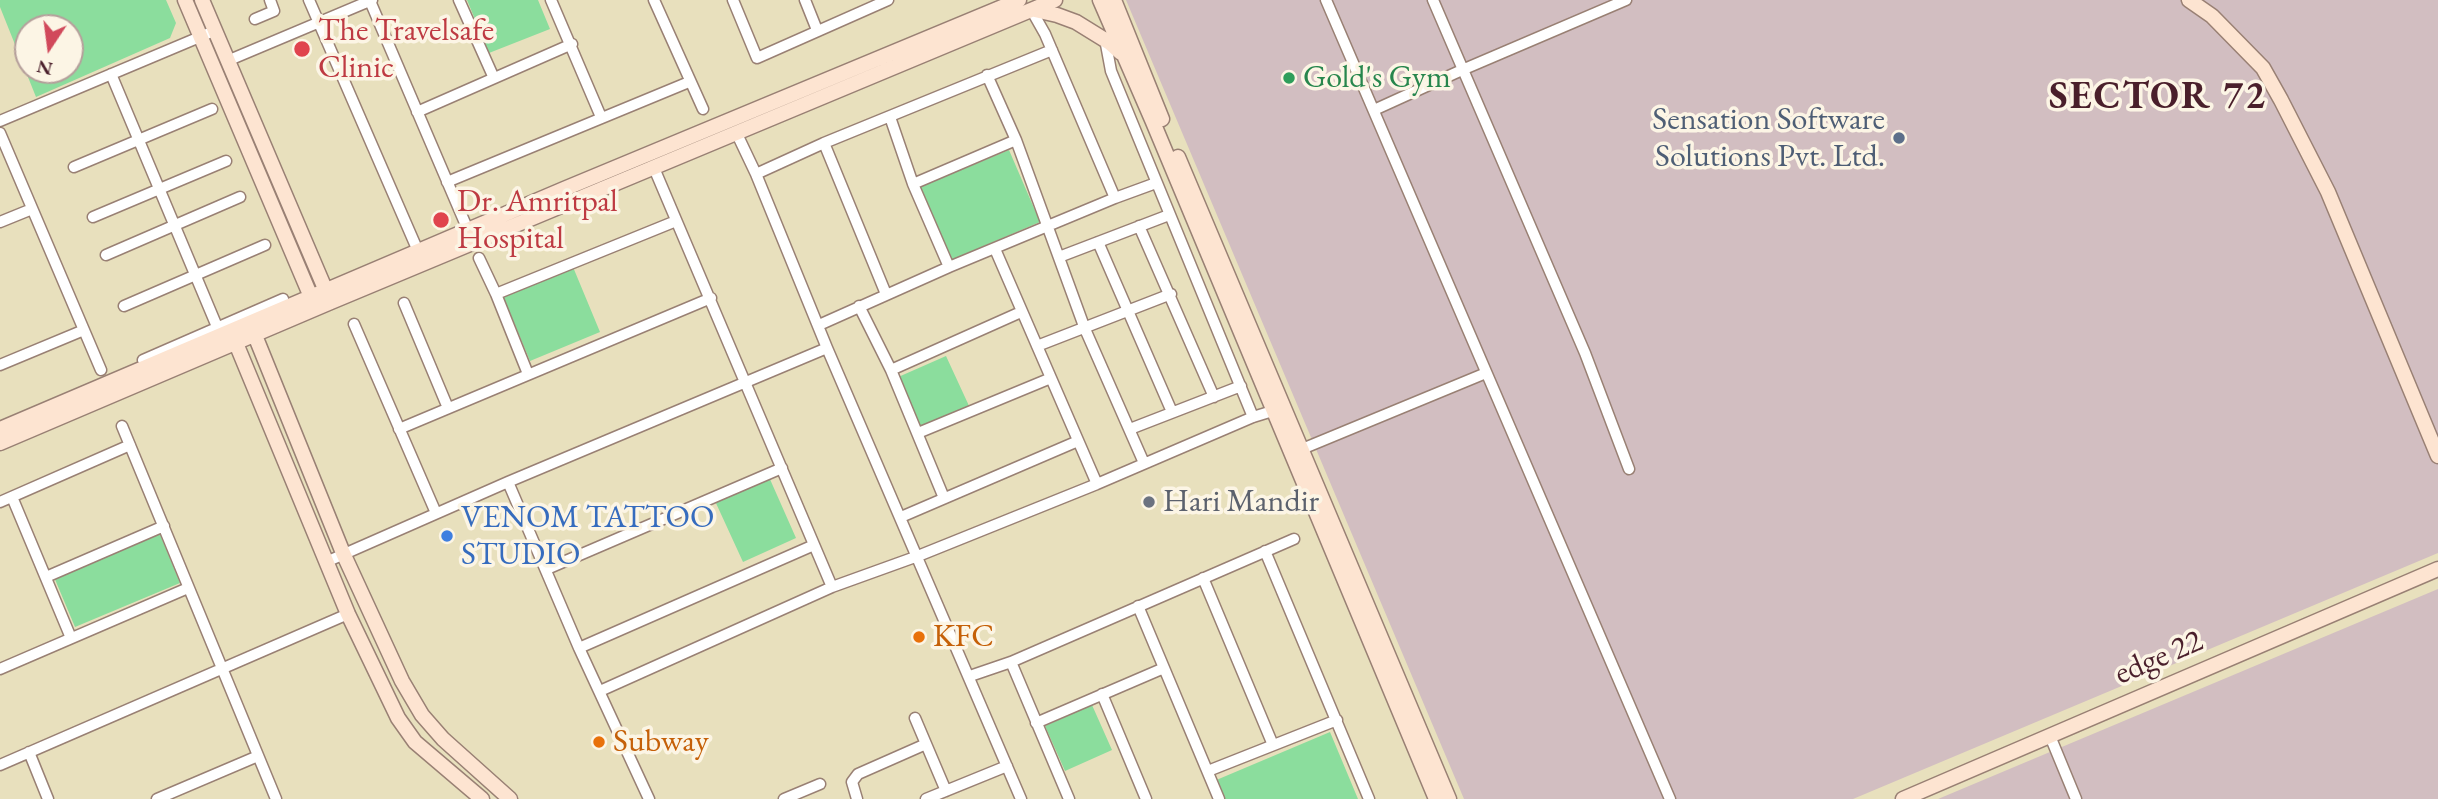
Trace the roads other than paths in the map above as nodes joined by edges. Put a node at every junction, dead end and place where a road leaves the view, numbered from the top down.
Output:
1 (185, 0) edge
2 (202, 0) edge
3 (270, 0) edge
4 (309, 0) edge
5 (459, 0) edge
6 (551, 0) edge
7 (654, 0) edge
8 (733, 0) edge
9 (804, 0) edge
10 (888, 0) edge
11 (1019, 0) edge
12 (1055, 0) edge
13 (1100, 0) edge
14 (1114, 0) edge
15 (1326, 0) edge
16 (1433, 0) edge
17 (1626, 0) edge
18 (2189, 0) edge
19 (371, 1) edge
20 (1034, 10) junction
21 (254, 19) dead end
22 (319, 22) junction
23 (817, 30) junction
24 (207, 34) junction
25 (1105, 39) junction
26 (572, 44) junction
27 (1052, 50) junction
28 (1124, 57) junction
29 (228, 61) junction
30 (1462, 69) junction
31 (111, 74) junction
32 (987, 75) junction
33 (493, 76) junction
34 (689, 82) junction
35 (703, 108) dead end
36 (212, 109) dead end
37 (1374, 110) junction
38 (416, 112) junction
39 (601, 117) junction
40 (890, 117) junction
41 (0, 121) edge
42 (0, 133) edge
43 (737, 134) junction
44 (139, 139) junction
45 (1016, 140) junction
46 (824, 143) junction
47 (226, 161) dead end
48 (74, 167) dead end
49 (654, 168) junction
50 (756, 174) junction
51 (447, 182) junction
52 (1156, 183) junction
53 (913, 184) junction
54 (160, 189) junction
55 (240, 197) dead end
56 (1115, 198) junction
57 (32, 209) junction
58 (1169, 215) junction
59 (93, 217) dead end
60 (676, 220) junction
61 (0, 222) edge
62 (465, 223) dead end
63 (175, 225) junction
64 (1048, 225) junction
65 (1139, 226) junction
66 (1098, 242) junction
67 (265, 245) dead end
68 (995, 248) junction
69 (418, 251) junction
70 (106, 255) dead end
71 (1059, 257) junction
72 (478, 258) dead end
73 (949, 267) junction
74 (195, 276) junction
75 (886, 294) junction
76 (496, 295) junction
77 (1171, 295) junction
78 (329, 296) junction
79 (711, 298) junction
80 (283, 299) dead end
81 (314, 302) junction
82 (404, 303) dead end
83 (124, 306) dead end
84 (859, 306) junction
85 (1021, 312) junction
86 (1130, 312) junction
87 (354, 324) dead end
88 (819, 325) junction
89 (252, 329) junction
90 (1085, 329) junction
91 (84, 330) junction
92 (228, 334) junction
93 (1037, 346) junction
94 (827, 348) junction
95 (144, 360) dead end
96 (1, 363) edge
97 (101, 370) dead end
98 (891, 370) junction
99 (1486, 373) junction
100 (528, 374) junction
101 (1051, 378) junction
102 (747, 382) junction
103 (1241, 386) junction
104 (1214, 397) junction
105 (448, 408) junction
106 (1279, 409) junction
107 (1172, 412) junction
108 (1253, 417) junction
109 (122, 426) dead end
110 (0, 429) edge
111 (399, 429) junction
112 (1130, 429) junction
113 (918, 433) junction
114 (1078, 442) junction
115 (0, 443) edge
116 (130, 445) junction
117 (1302, 449) junction
118 (2438, 456) edge
119 (1144, 463) junction
120 (782, 468) junction
121 (1629, 468) dead end
122 (508, 482) junction
123 (1097, 484) junction
124 (12, 497) junction
125 (944, 498) junction
126 (0, 502) edge
127 (436, 513) junction
128 (901, 517) junction
129 (164, 526) junction
130 (1294, 539) dead end
131 (814, 545) junction
132 (1265, 551) junction
133 (343, 553) junction
134 (918, 556) junction
135 (326, 562) junction
136 (547, 569) junction
137 (2438, 569) edge
138 (46, 577) junction
139 (1203, 578) junction
140 (832, 587) junction
141 (188, 588) junction
142 (1138, 606) junction
143 (348, 614) junction
144 (71, 638) junction
145 (579, 648) junction
146 (1011, 662) junction
147 (1164, 668) junction
148 (0, 669) edge
149 (222, 669) junction
150 (970, 676) junction
151 (600, 691) junction
152 (1102, 694) junction
153 (915, 718) dead end
154 (1337, 719) junction
155 (1036, 723) junction
156 (2050, 736) junction
157 (926, 744) junction
158 (1273, 745) junction
159 (29, 752) junction
160 (258, 756) junction
161 (0, 765) edge
162 (1007, 766) junction
163 (1208, 771) junction
164 (820, 784) dead end
165 (946, 791) junction
166 (48, 799) edge
167 (158, 799) edge
168 (276, 799) edge
169 (482, 799) edge
170 (510, 799) edge
171 (649, 799) edge
172 (784, 799) edge
173 (857, 799) edge
174 (926, 799) edge
175 (1021, 799) edge
176 (1069, 799) edge
177 (1146, 799) edge
178 (1219, 799) edge
179 (1369, 799) edge
180 (1436, 799) edge
181 (1450, 799) edge
182 (1670, 799) edge
183 (1903, 799) edge
184 (2076, 799) edge

1 - 24 main road
2 - 24 main road
3 - 21 street
4 - 22 street
5 - 33 street
6 - 26 street
7 - 34 street
8 - 23 street
9 - 23 street
10 - 23 street
11 - 69 main road
12 - 20 main road
13 - 28 main road
14 - 106 main road
15 - 37 street
16 - 30 street
17 - 30 street
18 - 118 main road
19 - 22 street
19 - 38 street
20 - 25 main road
20 - 27 street
20 - 43 main road
22 - 29 street
22 - 69 street
24 - 29 main road
24 - 31 street
24 - 81 main road
25 - 28 main road
25 - 52 street
26 - 33 street
26 - 39 street
27 - 32 street
27 - 56 street
28 - 106 main road
29 - 78 main road
30 - 37 street
30 - 121 street
31 - 41 street
31 - 44 street
32 - 40 street
32 - 45 street
33 - 38 street
34 - 35 street
34 - 39 street
36 - 44 street
37 - 99 street
38 - 51 street
39 - 51 street
40 - 46 street
40 - 53 street
42 - 57 street
43 - 49 main road
43 - 50 street
44 - 48 street
44 - 54 street
45 - 53 street
45 - 64 street
46 - 50 street
46 - 75 street
47 - 54 street
49 - 60 street
49 - 78 main road
50 - 88 street
51 - 62 street
52 - 56 street
52 - 58 street
53 - 73 street
54 - 59 street
54 - 63 street
55 - 63 street
56 - 64 street
57 - 61 street
57 - 91 street
58 - 65 street
58 - 103 street
60 - 76 street
60 - 79 street
63 - 70 street
63 - 74 street
64 - 68 street
64 - 71 street
65 - 66 street
65 - 77 street
66 - 71 street
66 - 86 street
67 - 74 street
68 - 73 street
68 - 85 street
69 - 78 main road
71 - 90 street
72 - 76 street
73 - 75 street
74 - 83 street
74 - 92 street
75 - 84 street
76 - 100 street
77 - 86 street
77 - 104 street
78 - 81 main road
79 - 100 street
79 - 102 street
80 - 92 street
81 - 89 main road
82 - 105 street
84 - 88 street
84 - 98 street
85 - 93 street
85 - 98 street
86 - 90 street
86 - 107 street
87 - 111 street
88 - 94 street
89 - 92 main road
89 - 133 main road
90 - 93 street
90 - 112 street
91 - 96 street
91 - 97 street
92 - 95 street
92 - 110 main road
92 - 115 main road
92 - 135 main road
93 - 101 street
94 - 102 street
94 - 128 street
98 - 113 street
99 - 117 street
99 - 182 street
100 - 105 street
101 - 113 street
101 - 114 street
102 - 120 street
102 - 122 street
103 - 104 street
103 - 108 street
104 - 107 street
105 - 111 street
106 - 108 street
106 - 117 main road
106 - 180 main road
107 - 112 street
108 - 119 street
109 - 116 street
111 - 127 street
112 - 119 street
113 - 125 street
114 - 123 street
114 - 125 street
116 - 124 street
116 - 129 street
117 - 181 main road
119 - 123 street
120 - 131 street
120 - 136 street
122 - 127 street
122 - 136 street
123 - 134 street
124 - 126 street
124 - 138 street
125 - 128 street
127 - 133 street
128 - 134 street
129 - 138 street
129 - 141 street
130 - 132 street
131 - 140 street
131 - 145 street
132 - 139 street
132 - 154 street
133 - 135 street
133 - 170 main road
134 - 140 street
134 - 150 street
135 - 143 main road
136 - 145 street
137 - 156 main road, edge 22
138 - 144 street
139 - 142 street
139 - 158 street
140 - 151 street
141 - 144 street
141 - 149 street
142 - 146 street
142 - 147 street
143 - 149 street
143 - 169 main road
144 - 148 street
145 - 151 street
146 - 150 street
146 - 155 street
147 - 152 street
147 - 163 street
149 - 159 street
149 - 160 street
150 - 162 street
151 - 171 street
152 - 155 street
152 - 177 street
153 - 157 street
154 - 158 street
154 - 179 street
155 - 176 street
156 - 183 main road, edge 22
156 - 184 street
157 - 165 street
157 - 173 street
158 - 163 street
159 - 161 street
159 - 166 street
160 - 167 street
160 - 168 street
162 - 165 street
162 - 175 street
163 - 178 street
164 - 172 street
165 - 174 street

